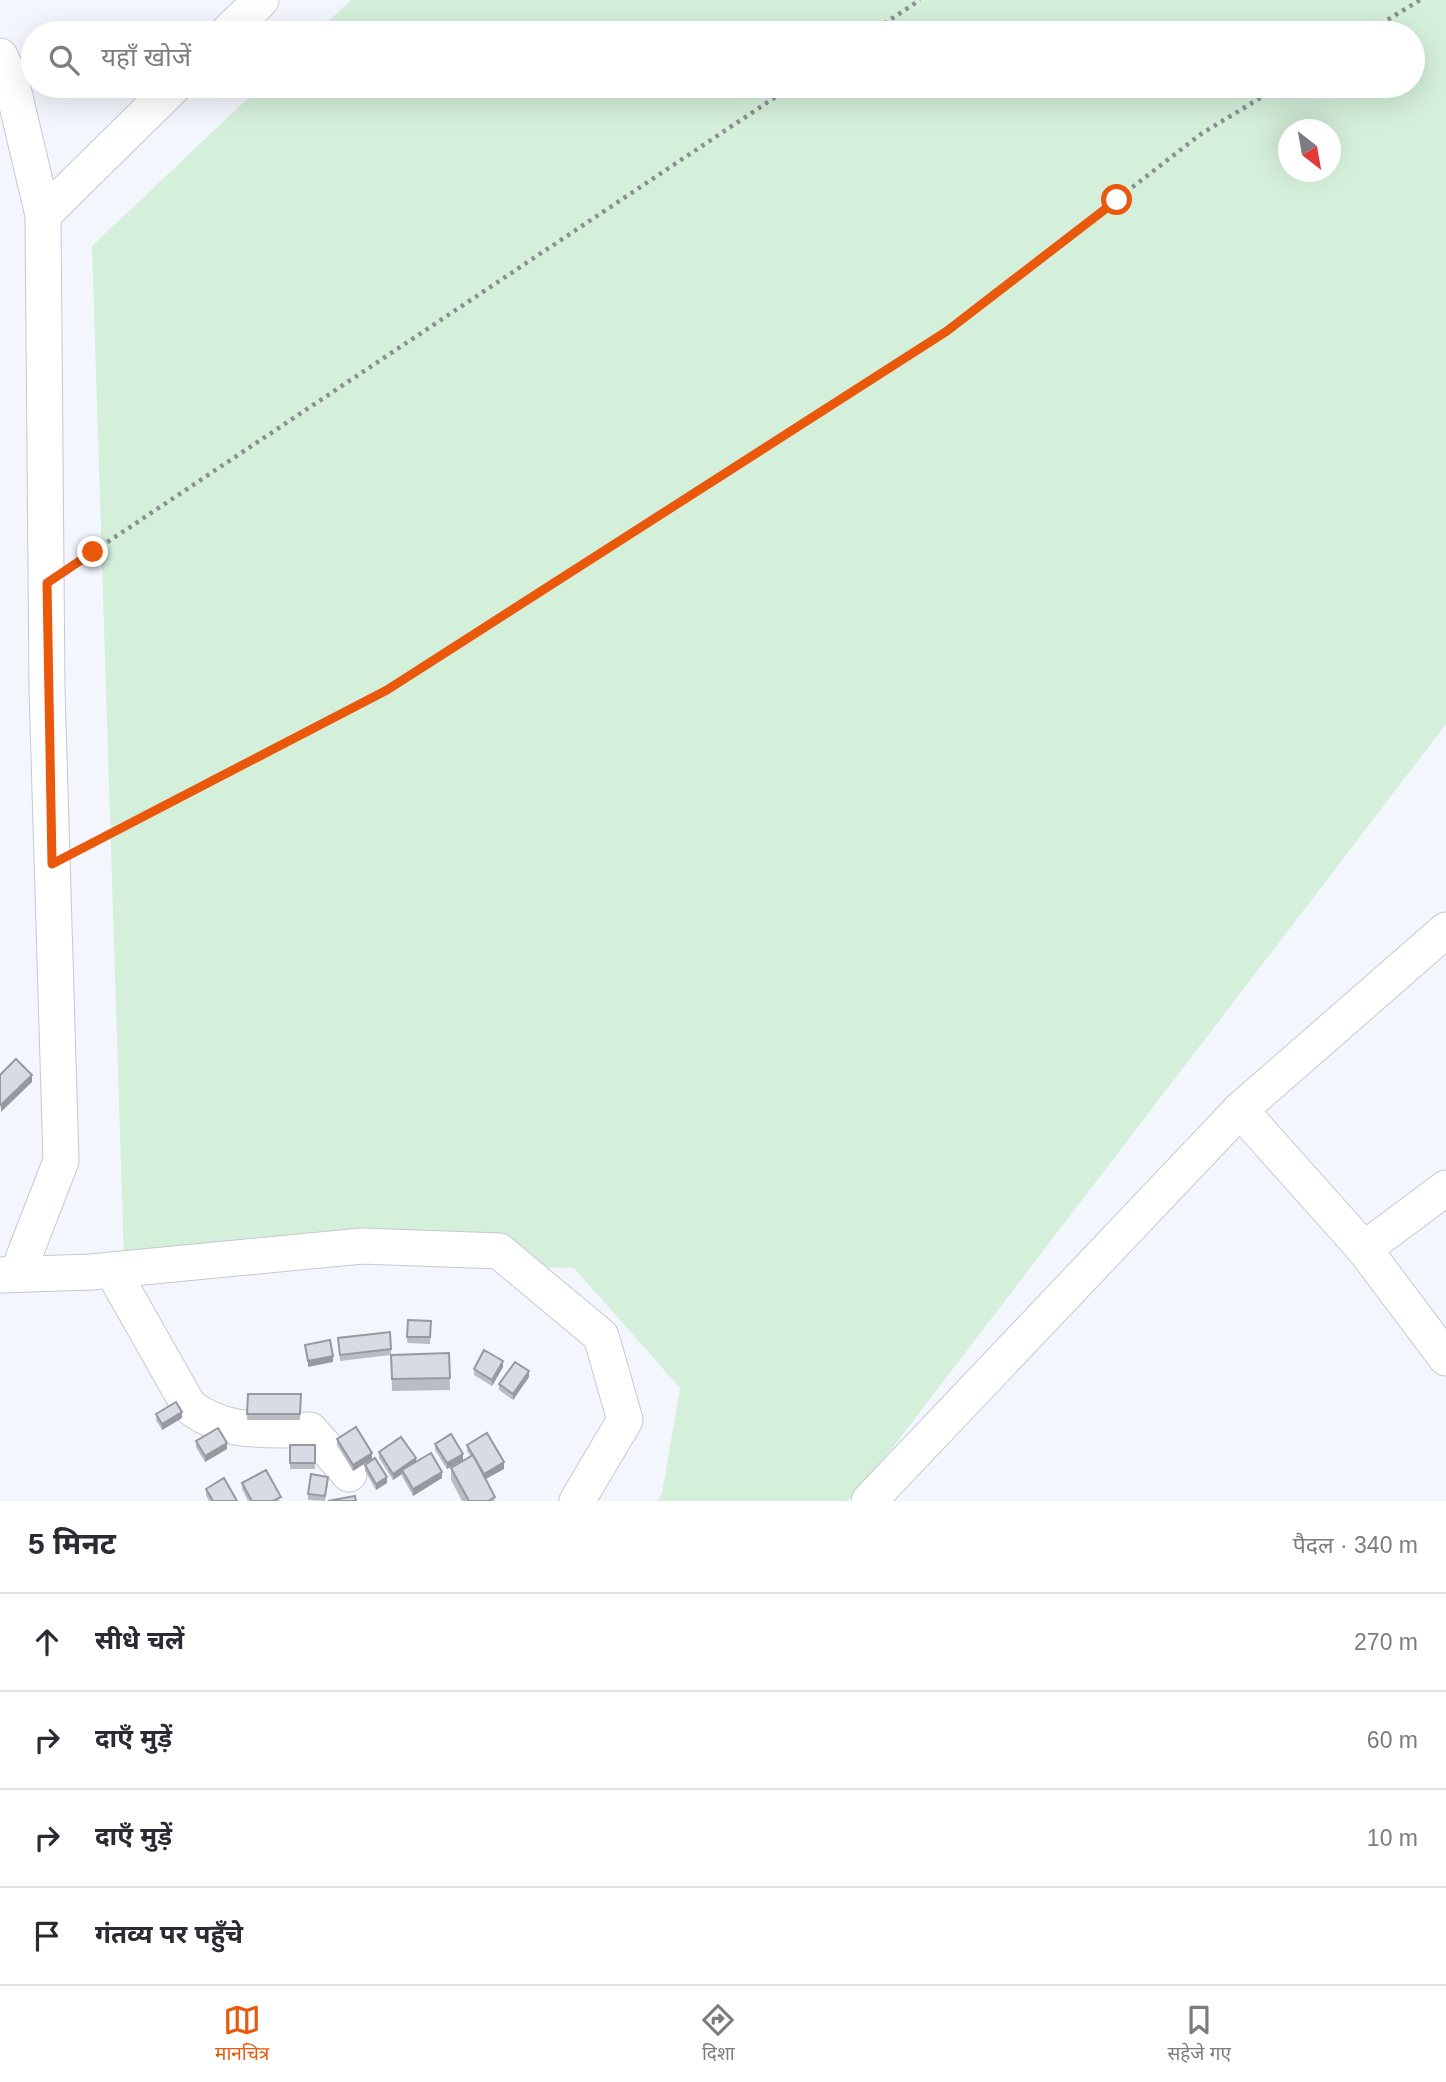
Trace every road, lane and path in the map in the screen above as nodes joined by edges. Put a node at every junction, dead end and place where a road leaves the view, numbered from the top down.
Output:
1 (261, 0) edge
2 (920, 0) edge
3 (1420, 0) edge
4 (239, 21) edge
5 (888, 21) edge
6 (1386, 21) edge
7 (4, 74) edge
8 (162, 98) edge
9 (774, 98) edge
10 (1260, 98) edge
11 (43, 215) junction
12 (47, 583) junction
13 (52, 864) junction
14 (1440, 948) edge
15 (1240, 1110) junction
16 (1446, 1188) edge
17 (1364, 1249) junction
18 (112, 1270) junction
19 (9, 1273) edge
20 (1446, 1358) edge
21 (349, 1474) dead end
22 (577, 1501) edge
23 (869, 1501) edge

1 - 4 street
2 - 5 path
3 - 6 path
7 - 11 street
8 - 11 street
9 - 12 path
10 - 13 path
11 - 12 street
12 - 13 street
13 - 19 street
14 - 15 street
15 - 17 street
15 - 23 street
16 - 17 street
17 - 20 street
18 - 19 street
18 - 21 street
18 - 22 street

